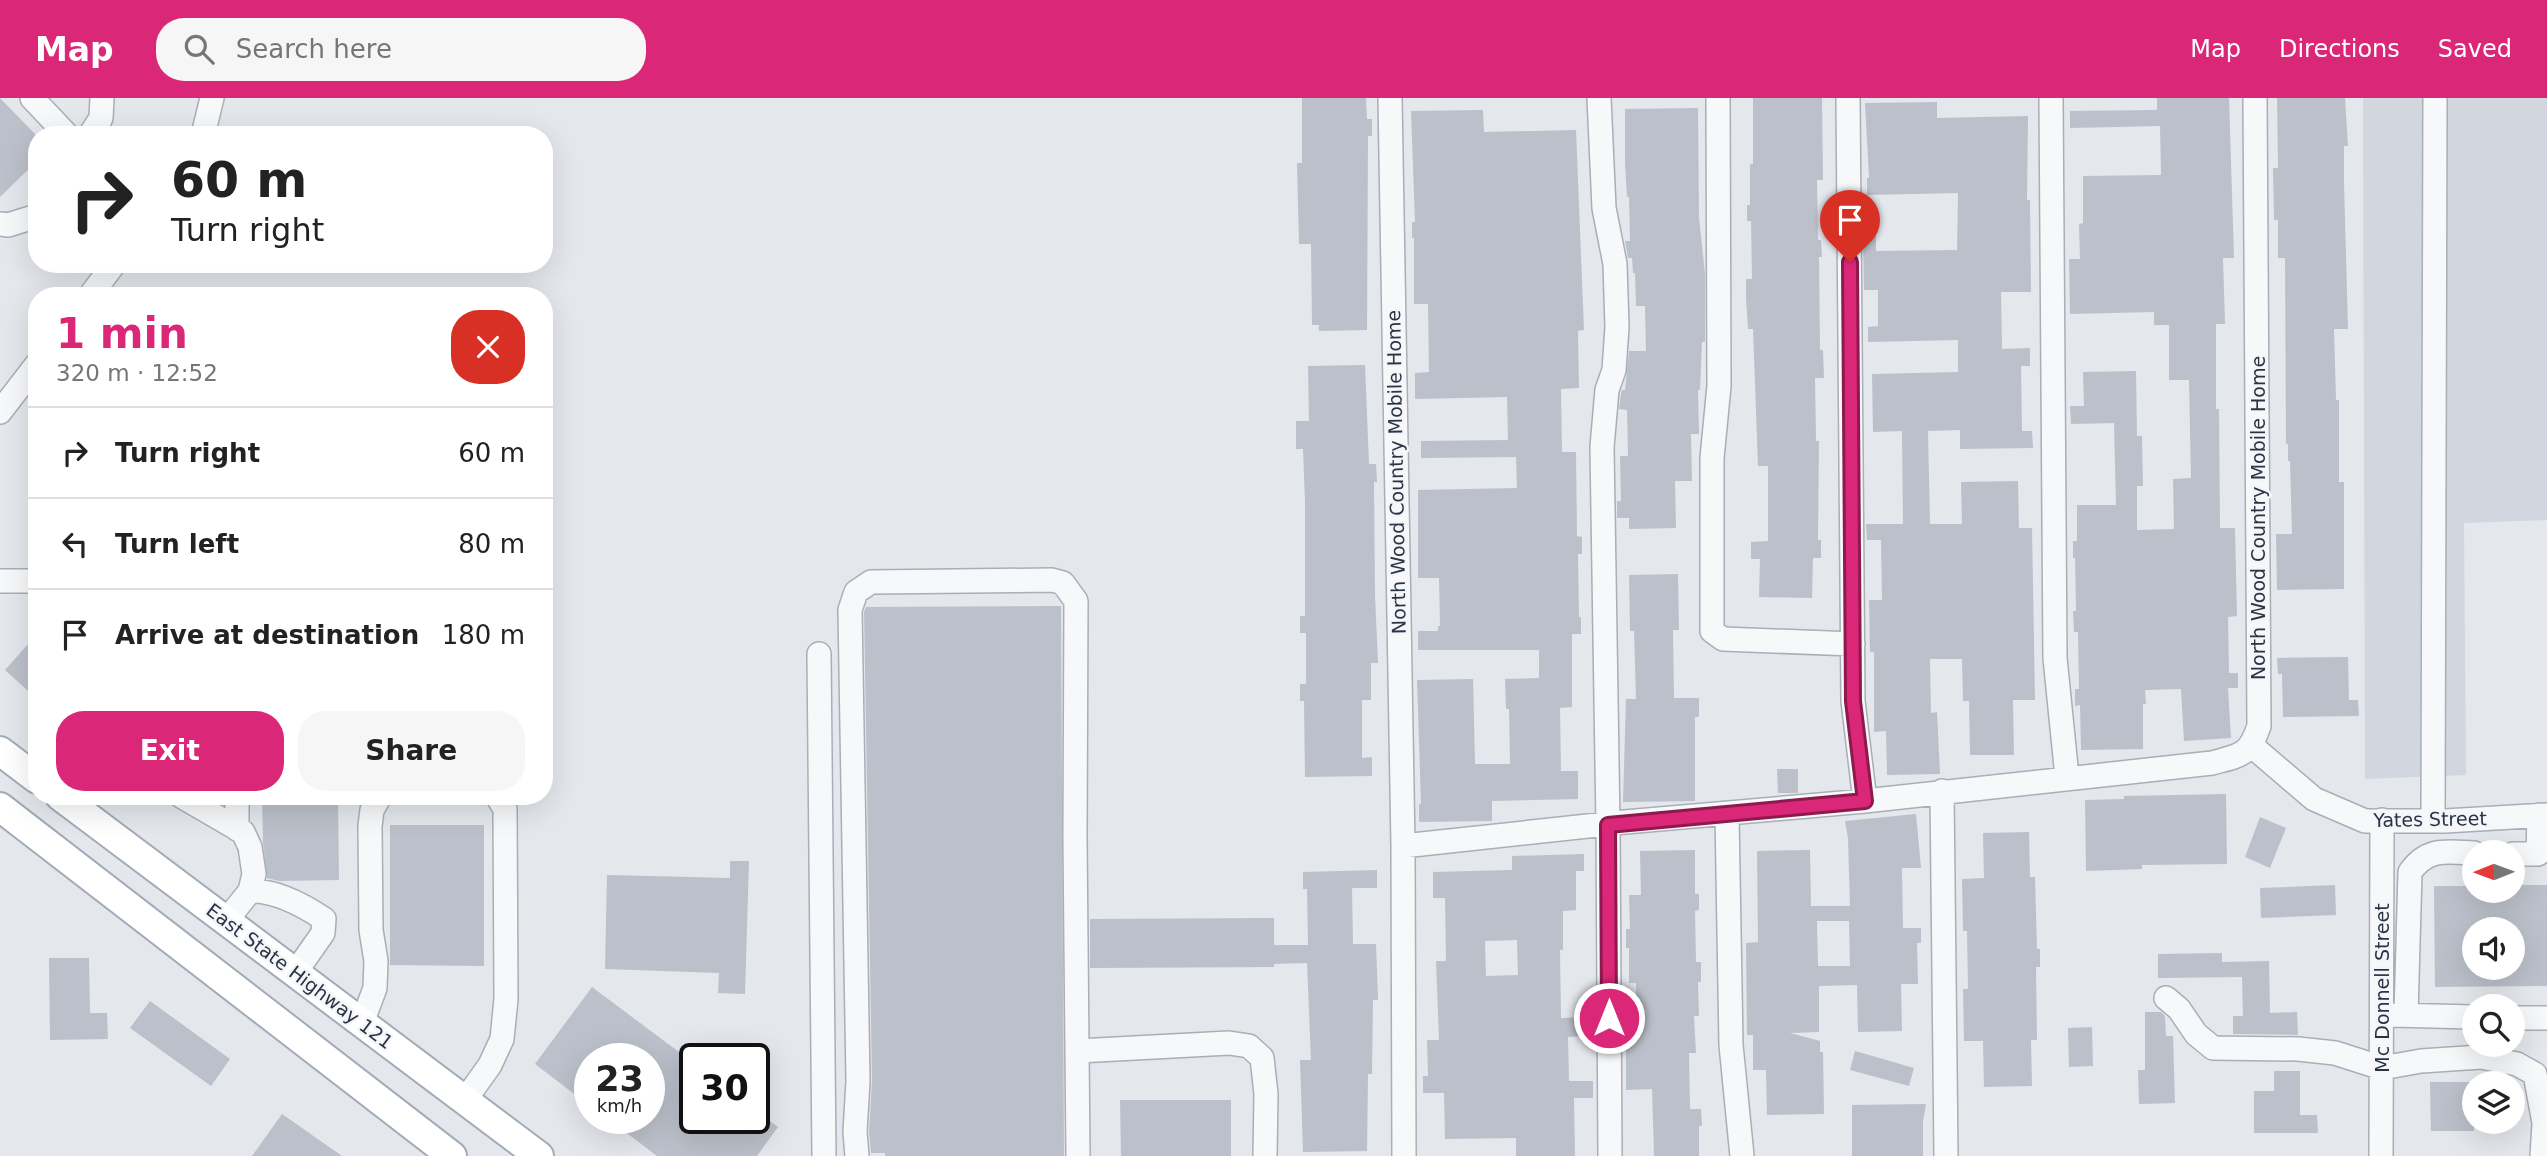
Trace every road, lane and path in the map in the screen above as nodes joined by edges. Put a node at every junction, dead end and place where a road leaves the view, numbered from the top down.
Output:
1 (32, 98) edge
2 (102, 98) edge
3 (212, 98) edge
4 (1390, 98) edge
5 (1600, 98) edge
6 (1718, 98) edge
7 (1849, 98) edge
8 (2051, 98) edge
9 (2255, 98) edge
10 (2435, 98) edge
11 (58, 126) edge
12 (96, 126) edge
13 (205, 126) edge
14 (28, 219) edge
15 (0, 224) edge
16 (28, 376) edge
17 (0, 412) edge
18 (0, 581) edge
19 (28, 581) edge
20 (1853, 644) junction
21 (819, 654) dead end
22 (2252, 746) junction
23 (0, 751) edge
24 (28, 772) edge
25 (2067, 777) junction
26 (1942, 791) junction
27 (1865, 801) junction
28 (72, 805) edge
29 (196, 805) edge
30 (237, 805) edge
31 (375, 805) edge
32 (503, 805) edge
33 (0, 807) edge
34 (1727, 815) junction
35 (2543, 815) edge
36 (2382, 820) junction
37 (2439, 820) junction
38 (1608, 825) junction
39 (237, 829) junction
40 (1403, 846) junction
41 (2446, 852) junction
42 (2462, 853) edge
43 (2525, 854) edge
44 (250, 891) junction
45 (226, 921) junction
46 (295, 973) junction
47 (2166, 998) dead end
48 (2406, 1015) junction
49 (2382, 1016) junction
50 (2462, 1017) edge
51 (2525, 1018) edge
52 (2547, 1018) edge
53 (362, 1023) junction
54 (1078, 1051) junction
55 (2382, 1068) junction
56 (464, 1100) junction
57 (818, 1151) edge
58 (452, 1156) edge
59 (539, 1156) edge
60 (857, 1156) edge
61 (1078, 1156) edge
62 (1265, 1156) edge
63 (1404, 1156) edge
64 (1610, 1156) edge
65 (1742, 1156) edge
66 (1946, 1156) edge
67 (2381, 1156) edge
68 (2542, 1156) edge

1 - 11 street
2 - 12 street
3 - 13 street
4 - 40 street, North Wood Country Mobile Home
5 - 38 street
6 - 20 street
7 - 20 street
8 - 25 street
9 - 22 street, North Wood Country Mobile Home
10 - 37 street
14 - 15 street
16 - 17 street
18 - 19 street
20 - 27 street
21 - 57 street
22 - 25 street
22 - 36 street, Yates Street
23 - 24 main road
25 - 26 street
26 - 27 street
26 - 66 street
27 - 34 street
28 - 45 main road, East State Highway 121
29 - 39 street
30 - 39 street
31 - 53 street
32 - 56 street
33 - 58 main road
34 - 38 street
34 - 65 street
35 - 37 street, Yates Street
35 - 43 street
36 - 37 street, Yates Street
36 - 49 street, Mc Donnell Street
37 - 41 street
38 - 40 street
38 - 64 street
39 - 44 street
40 - 63 street, North Wood Country Mobile Home
41 - 42 street
41 - 48 street
44 - 45 street
44 - 46 street
45 - 46 main road, East State Highway 121
46 - 53 main road, East State Highway 121
47 - 55 street
48 - 49 street
48 - 50 street
49 - 55 street, Mc Donnell Street
51 - 52 street
53 - 56 main road, East State Highway 121
54 - 60 street
54 - 61 street
54 - 62 street
55 - 67 street, Mc Donnell Street
55 - 68 street
56 - 59 main road, East State Highway 121

